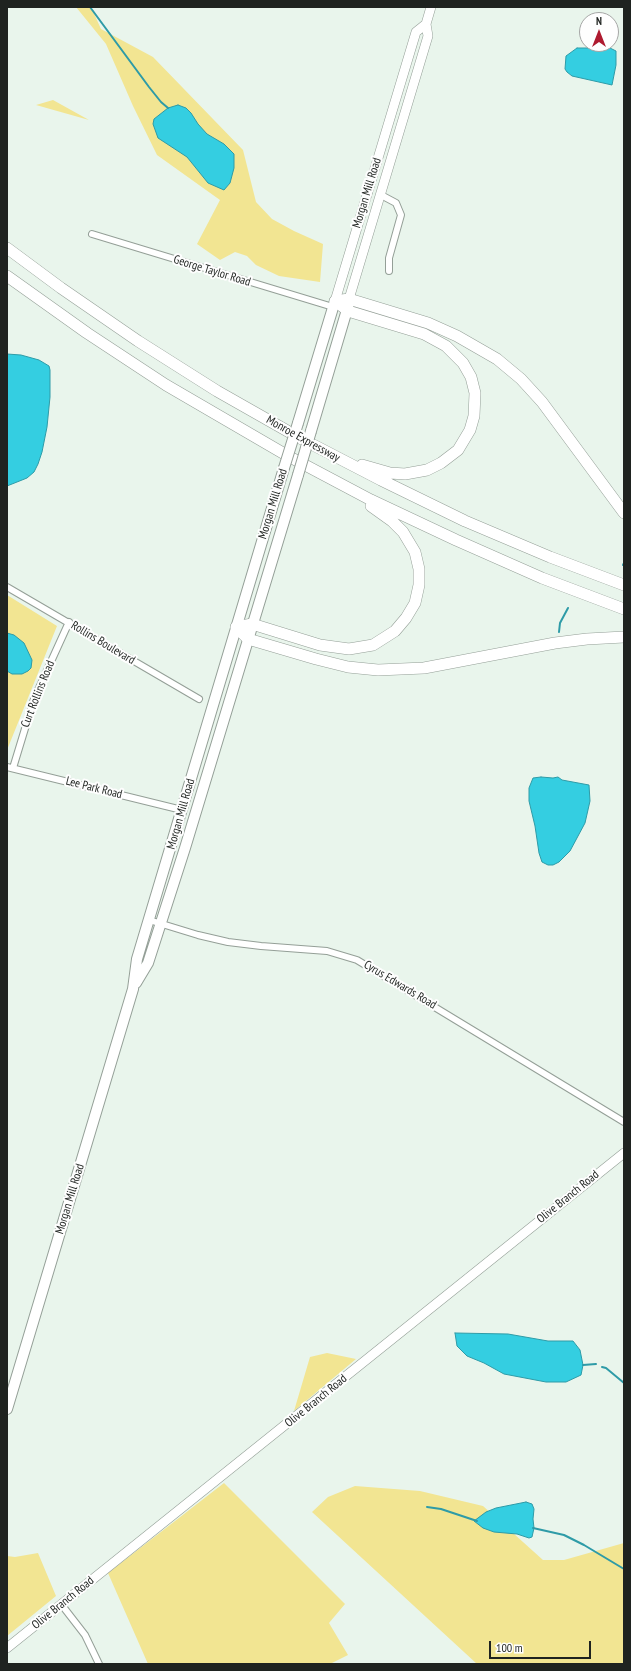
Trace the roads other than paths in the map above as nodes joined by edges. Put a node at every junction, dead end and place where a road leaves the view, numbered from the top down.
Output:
1 (431, 7) edge
2 (426, 24) junction
3 (381, 195) junction
4 (92, 234) dead end
5 (7, 248) edge
6 (389, 271) dead end
7 (7, 276) edge
8 (349, 299) junction
9 (334, 304) junction
10 (348, 310) junction
11 (319, 448) junction
12 (329, 478) junction
13 (624, 513) edge
14 (624, 586) edge
15 (7, 587) edge
16 (624, 609) edge
17 (69, 622) junction
18 (252, 624) junction
19 (236, 627) junction
20 (624, 638) edge
21 (248, 639) junction
22 (199, 699) dead end
23 (10, 768) edge
24 (182, 810) junction
25 (149, 920) junction
26 (160, 924) junction
27 (133, 989) junction
28 (624, 1122) edge
29 (624, 1153) edge
30 (7, 1409) edge
31 (61, 1604) junction
32 (7, 1648) edge
33 (99, 1664) edge

1 - 2 street, Morgan Mill Road
2 - 3 street, Morgan Mill Road
2 - 9 street, Morgan Mill Road
3 - 6 street
3 - 8 street, Morgan Mill Road
4 - 9 street, George Taylor Road
5 - 11 highway, Monroe Expressway
7 - 12 highway, Monroe Expressway
8 - 9 highway
8 - 10 main road, Morgan Mill Road
8 - 13 highway
9 - 10 highway
9 - 19 main road, Morgan Mill Road, bridge
10 - 11 highway
10 - 18 main road, Morgan Mill Road, bridge
11 - 14 highway, Monroe Expressway
12 - 16 highway, Monroe Expressway
12 - 18 highway
15 - 17 street, Rollins Boulevard
17 - 22 street, Rollins Boulevard
17 - 23 street, Curt Rollins Road
18 - 19 highway
18 - 21 main road, Morgan Mill Road
19 - 21 highway
19 - 24 main road, Morgan Mill Road
20 - 21 highway
21 - 26 main road, Morgan Mill Road
23 - 24 street, Lee Park Road
24 - 25 main road, Morgan Mill Road
25 - 26 street, Cyrus Edwards Road
25 - 27 main road, Morgan Mill Road
26 - 27 main road, Morgan Mill Road
26 - 28 street, Cyrus Edwards Road
27 - 30 main road, Morgan Mill Road
29 - 31 street, Olive Branch Road
31 - 32 street, Olive Branch Road
31 - 33 street

